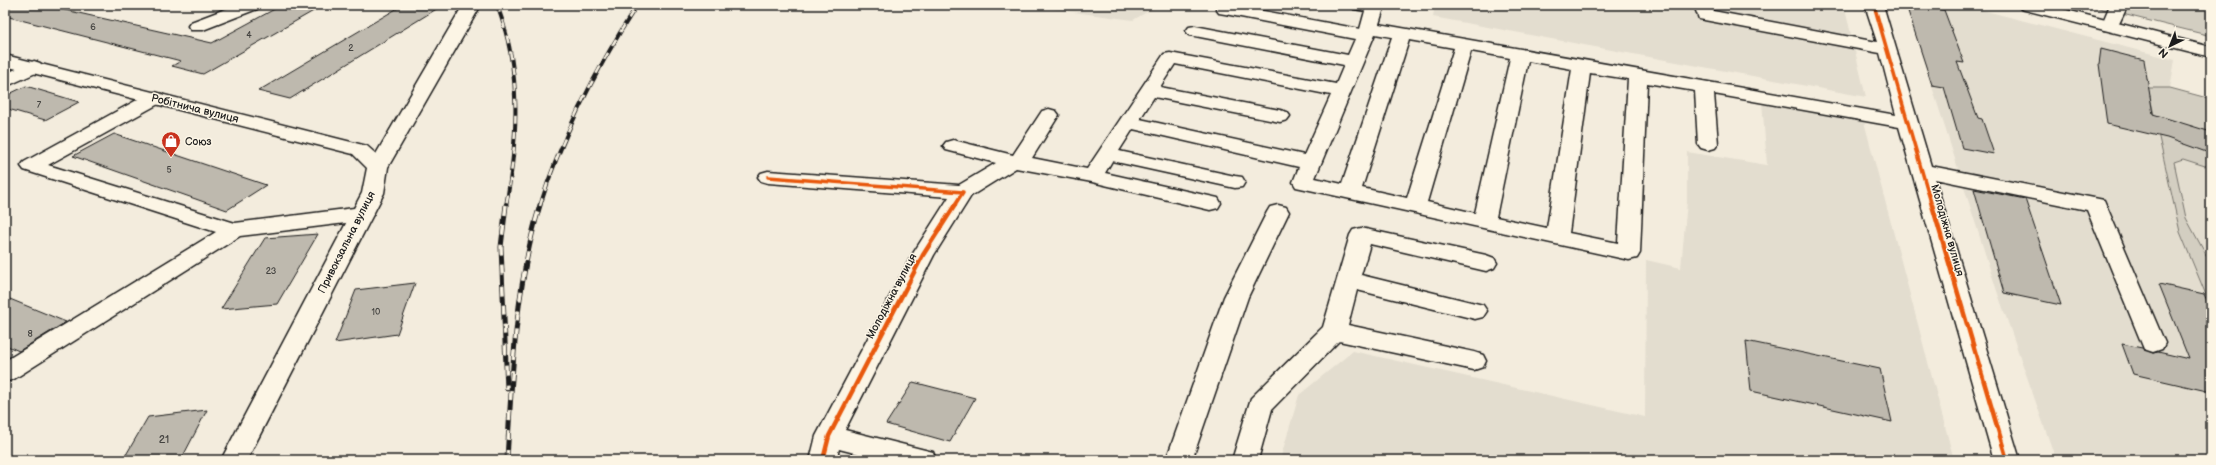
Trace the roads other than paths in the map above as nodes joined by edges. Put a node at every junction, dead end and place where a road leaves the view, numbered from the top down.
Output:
1 (251, 5) edge
2 (472, 5) edge
3 (1360, 5) edge
4 (1703, 5) edge
5 (1874, 5) edge
6 (2027, 5) edge
7 (2119, 5) edge
8 (1225, 9) dead end
9 (198, 26) dead end
10 (2110, 26) junction
11 (1195, 31) dead end
12 (1368, 32) junction
13 (1402, 34) junction
14 (1464, 45) junction
15 (1888, 49) junction
16 (2211, 52) edge
17 (1520, 54) junction
18 (5, 60) edge
19 (1355, 62) junction
20 (1582, 66) junction
21 (34, 67) junction
22 (1638, 75) junction
23 (5, 81) edge
24 (1704, 87) junction
25 (1149, 90) junction
26 (1342, 91) junction
27 (154, 98) junction
28 (1049, 115) dead end
29 (1280, 116) dead end
30 (1128, 122) junction
31 (1908, 123) junction
32 (1708, 144) dead end
33 (953, 146) dead end
34 (1107, 154) junction
35 (1016, 162) junction
36 (1311, 163) junction
37 (378, 167) junction
38 (1921, 170) junction
39 (768, 176) dead end
40 (1092, 176) junction
41 (1235, 182) dead end
42 (963, 192) junction
43 (1350, 192) junction
44 (1210, 203) dead end
45 (1415, 206) junction
46 (1278, 212) dead end
47 (362, 214) junction
48 (1484, 221) junction
49 (234, 230) junction
50 (1557, 237) junction
51 (1486, 262) dead end
52 (1348, 280) junction
53 (1475, 311) dead end
54 (1334, 331) junction
55 (2153, 343) dead end
56 (1474, 361) dead end
57 (5, 373) edge
58 (826, 448) edge
59 (234, 460) edge
60 (923, 460) edge
61 (1179, 460) edge
62 (1245, 460) edge
63 (2007, 460) edge

1 - 9 main road
2 - 37 main road, Привокзальна вулиця
3 - 12 main road
4 - 15 main road
5 - 15 main road, Молодіжна вулиця
6 - 10 main road
7 - 10 main road
8 - 12 main road
10 - 16 main road
11 - 19 main road
12 - 13 main road
12 - 19 main road
13 - 14 main road
13 - 43 main road
14 - 17 main road
14 - 45 main road
15 - 31 main road, Молодіжна вулиця
17 - 20 main road
17 - 48 main road
18 - 21 main road, Робітнича вулиця
19 - 26 main road
20 - 22 main road
20 - 50 main road
21 - 23 main road
21 - 27 main road, Робітнича вулиця
22 - 24 main road
22 - 50 main road
24 - 31 main road
24 - 32 main road
25 - 26 main road
25 - 29 main road
25 - 30 main road
26 - 36 main road
27 - 37 main road, Робітнича вулиця
27 - 49 main road
28 - 35 main road
30 - 34 main road
30 - 36 main road
31 - 38 main road, Молодіжна вулиця
33 - 35 main road
34 - 40 main road
34 - 41 main road
35 - 40 main road
35 - 42 main road
36 - 43 main road
37 - 47 main road, Привокзальна вулиця
38 - 55 main road
38 - 63 main road, Молодіжна вулиця
39 - 42 main road
40 - 44 main road
42 - 58 main road, Молодіжна вулиця
43 - 45 main road
45 - 48 main road
46 - 61 main road
47 - 49 main road
47 - 59 main road, Привокзальна вулиця
48 - 50 main road
49 - 57 main road
51 - 52 main road
52 - 53 main road
52 - 54 main road
54 - 56 main road
54 - 62 main road
58 - 60 main road

